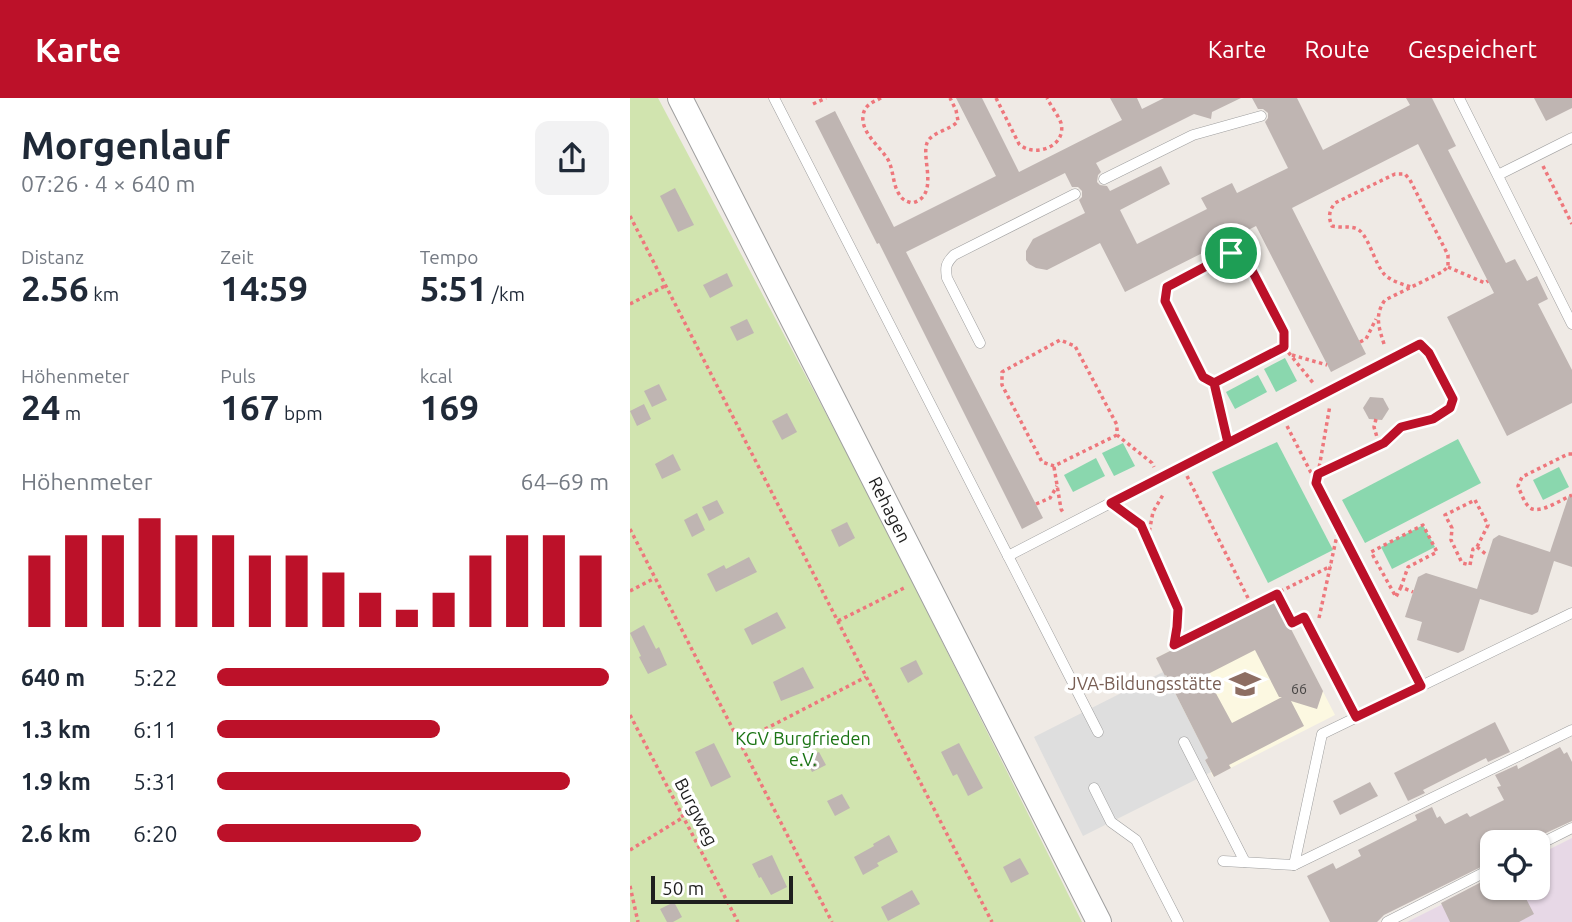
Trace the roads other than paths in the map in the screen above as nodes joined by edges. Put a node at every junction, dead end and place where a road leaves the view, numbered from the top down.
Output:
1 (680, 98) edge
2 (774, 98) edge
3 (1459, 98) edge
4 (1262, 116) dead end
5 (1572, 138) edge
6 (1497, 175) junction
7 (1104, 179) dead end
8 (1075, 194) dead end
9 (1572, 324) edge
10 (980, 342) dead end
11 (1420, 344) road end
12 (1008, 556) junction
13 (1572, 613) edge
14 (1304, 617) road end
15 (1356, 717) junction
16 (1572, 730) edge
17 (1098, 732) dead end
18 (1184, 742) dead end
19 (1094, 788) dead end
20 (1572, 828) edge
21 (1550, 839) edge
22 (1223, 861) dead end
23 (1245, 862) junction
24 (1294, 865) junction
25 (1480, 875) edge
26 (1100, 922) edge
27 (1178, 922) edge
28 (1387, 922) edge

1 - 26 street, Rehagen
2 - 12 lane
3 - 6 lane
4 - 7 lane
5 - 6 lane
6 - 9 lane
8 - 10 lane
11 - 12 lane
12 - 17 lane
13 - 15 lane
14 - 15 lane
15 - 24 lane
16 - 24 lane
18 - 23 lane
19 - 27 lane
20 - 21 lane
22 - 23 lane
23 - 24 lane
25 - 28 lane

